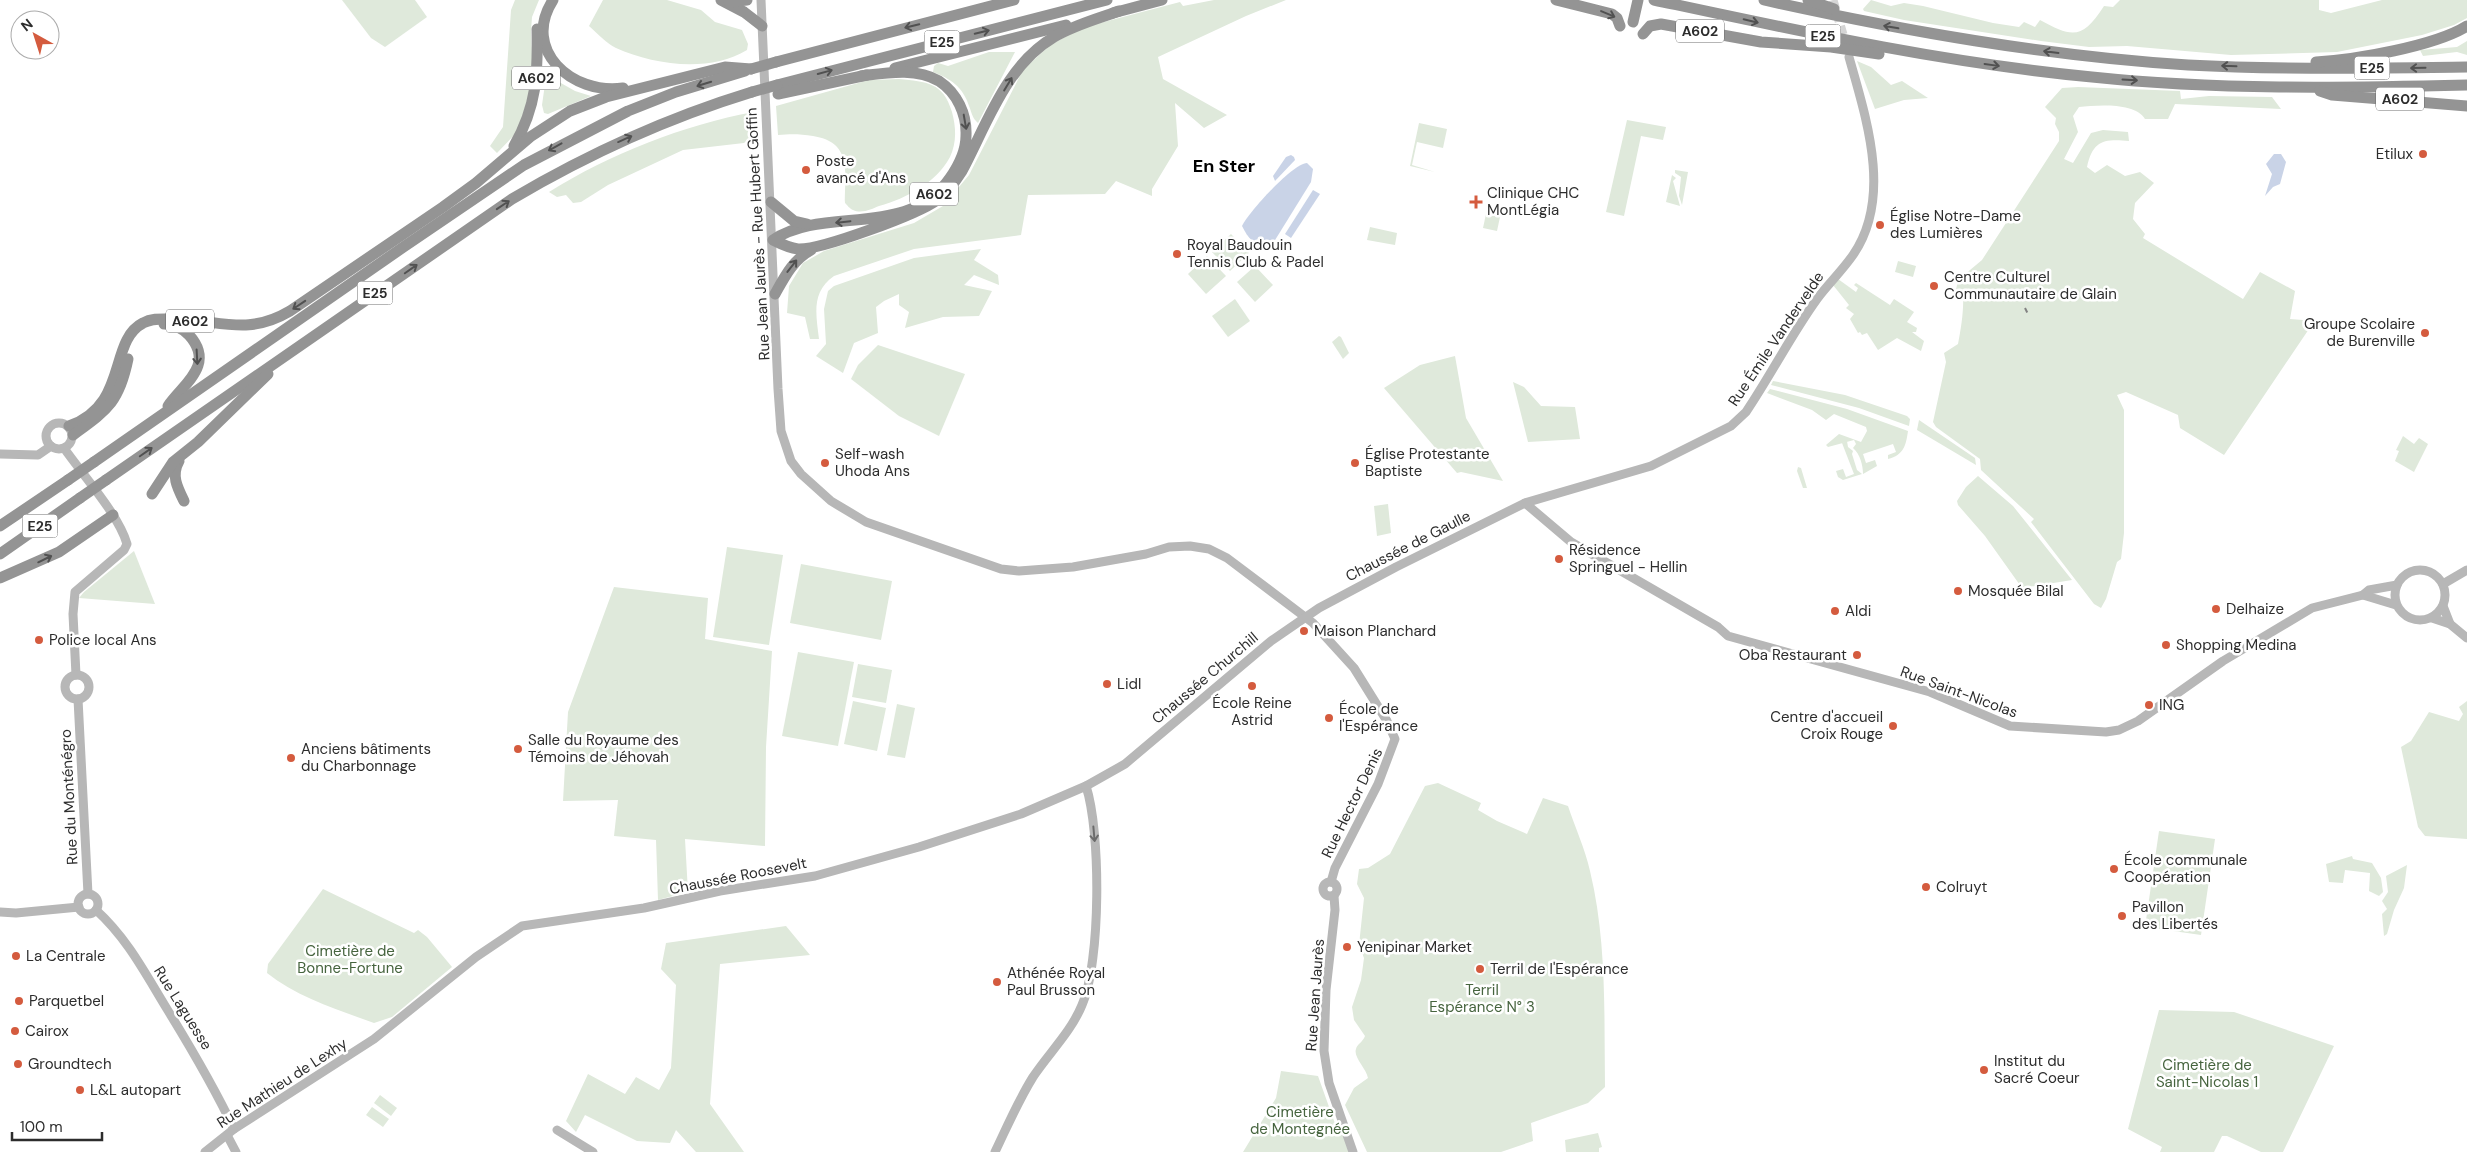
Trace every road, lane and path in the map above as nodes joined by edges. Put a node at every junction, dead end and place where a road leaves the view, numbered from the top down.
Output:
1 (545, 0) edge
2 (553, 0) edge
3 (747, 0) edge
4 (761, 0) edge
5 (1014, 0) edge
6 (1107, 0) edge
7 (1162, 0) edge
8 (1556, 0) edge
9 (1638, 0) edge
10 (1654, 0) edge
11 (1764, 0) edge
12 (1808, 0) edge
13 (725, 1) edge
14 (1119, 11) junction
15 (1634, 19) dead end
16 (1860, 21) junction
17 (762, 26) junction
18 (1620, 26) dead end
19 (2467, 26) edge
20 (1643, 34) dead end
21 (1849, 57) tunnel mouth
22 (1944, 59) junction
23 (2467, 67) edge
24 (2278, 68) junction
25 (751, 69) junction
26 (861, 76) junction
27 (647, 85) junction
28 (2467, 85) edge
29 (2309, 87) junction
30 (778, 89) junction
31 (2467, 106) edge
32 (511, 152) junction
33 (771, 202) junction
34 (447, 211) junction
35 (809, 224) junction
36 (773, 240) junction
37 (818, 246) junction
38 (354, 269) junction
39 (776, 294) junction
40 (315, 308) junction
41 (284, 357) junction
42 (160, 416) junction
43 (71, 431) junction
44 (51, 446) junction
45 (64, 448) junction
46 (0, 454) edge
47 (182, 455) junction
48 (152, 494) dead end
49 (184, 501) dead end
50 (1525, 503) junction
51 (113, 515) junction
52 (0, 526) edge
53 (0, 554) edge
54 (2467, 570) edge
55 (0, 578) edge
56 (2443, 584) junction
57 (2397, 585) junction
58 (2363, 595) junction
59 (2396, 605) junction
60 (2443, 606) junction
61 (1305, 616) junction
62 (2432, 618) junction
63 (2450, 624) junction
64 (2467, 638) edge
65 (76, 675) junction
66 (78, 699) junction
67 (1125, 764) joint
68 (1086, 786) junction
69 (1331, 882) joint
70 (88, 894) junction
71 (79, 907) junction
72 (96, 910) junction
73 (0, 912) edge
74 (374, 1039) joint
75 (557, 1130) dead end
76 (231, 1132) junction
77 (207, 1151) edge
78 (236, 1152) edge
79 (592, 1152) edge
80 (995, 1152) edge
81 (1353, 1152) edge

1 - 32 highway, A602
2 - 27 highway, A602
3 - 13 highway
4 - 17 street
5 -> 25 highway, E25, bridge
30 -> 6 highway, E25
7 - 14 highway, A602
8 -> 18 highway
9 - 15 highway
10 -> 22 highway, E25
11 - 16 highway, E25
12 - 16 highway
13 - 17 highway
14 - 26 highway
37 -> 14 highway, A602
24 -> 16 highway, E25
17 - 33 street, Rue Jean Jaurès - Rue Hubert Goffin
19 - 24 highway
20 - 22 highway, A602
21 - 50 street, Rue Émile Vandervelde
22 -> 29 highway, E25
23 -> 24 highway, E25
25 - 27 highway, A602
25 -> 34 highway, E25
26 - 30 highway, A602
26 -> 35 highway, A602
27 - 32 highway, A602
28 - 29 highway, E25
29 - 31 highway, A602
41 -> 30 highway, E25, bridge
32 - 34 highway, A602
33 - 35 highway, A602
33 - 36 street, Rue Jean Jaurès - Rue Hubert Goffin
34 - 38 highway, A602
34 - 40 highway, E25
35 - 36 highway, A602
36 - 37 highway, A602
36 - 39 street, Rue Jean Jaurès - Rue Hubert Goffin
39 -> 37 highway, A602
38 - 40 highway, A602
38 -> 43 highway, A602
39 - 61 street, Rue Jean Jaurès - Rue Hubert Goffin
40 - 42 highway, E25
41 - 47 highway
53 -> 41 highway, E25, bridge
43 -> 42 highway, A602
42 - 52 highway, E25, bridge
43 - 44 street
43 - 45 street
44 - 45 street
44 - 46 street
45 - 51 street
47 - 48 highway
47 - 49 highway
50 - 58 street, Rue Saint-Nicolas
50 - 61 street, Chaussée de Gaulle
55 -> 51 highway
51 - 65 street, Rue du Monténégro
54 - 56 street
56 - 57 street
56 - 60 street
57 - 58 street, Rue Saint-Nicolas
57 - 59 street
58 - 59 street
59 - 62 street
60 - 62 street
60 - 63 street
61 - 67 street, Chaussée Churchill
61 - 69 street, Rue Hector Denis
62 - 63 street
63 - 64 street
65 - 66 street, Rue du Monténégro
65 - 66 street, Rue du Monténégro
66 - 70 street, Rue du Monténégro
67 - 68 street, Chaussée Roosevelt
68 - 74 street, Chaussée Roosevelt
68 -> 80 street
69 - 81 street, Rue Jean Jaurès
70 - 71 street
70 - 72 street
71 - 72 street
71 - 73 street
72 - 76 street, Rue Laguesse
74 - 76 street, Rue Mathieu de Lexhy
75 - 79 street
76 - 77 street, Rue Mathieu de Lexhy
76 - 78 street, Rue Laguesse

